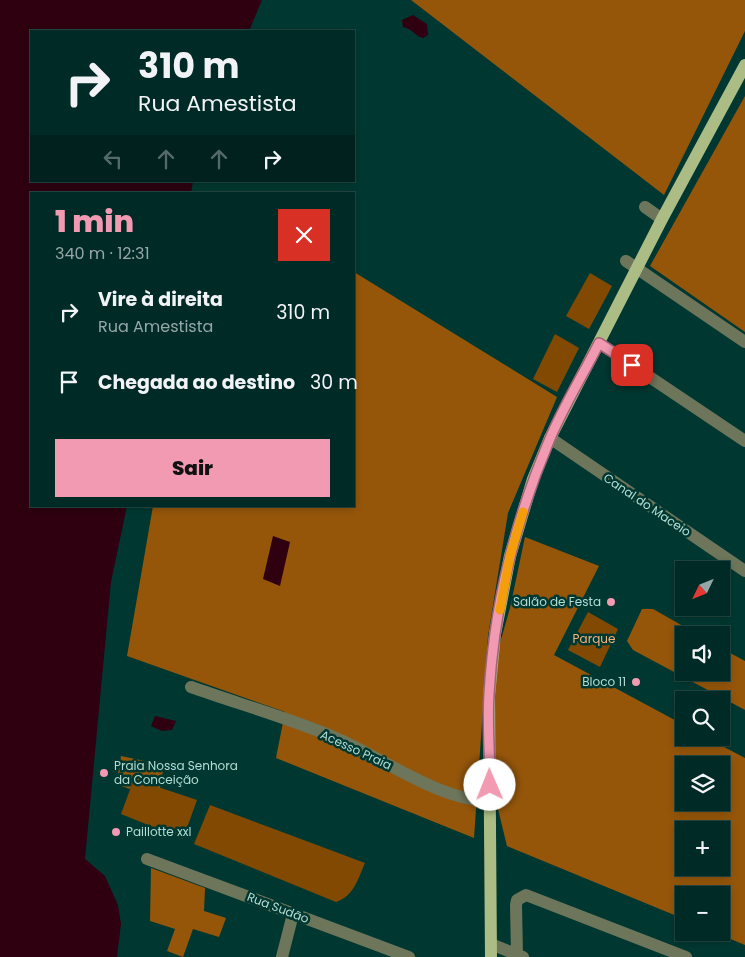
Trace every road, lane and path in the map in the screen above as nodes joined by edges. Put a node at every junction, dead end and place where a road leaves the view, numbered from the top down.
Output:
1 (745, 65) edge
2 (645, 207) dead end
3 (662, 218) junction
4 (632, 264) junction
5 (745, 342) edge
6 (599, 343) junction
7 (550, 438) junction
8 (745, 441) edge
9 (745, 571) edge
10 (192, 687) dead end
11 (491, 802) junction
12 (147, 859) dead end
13 (293, 914) junction
14 (491, 951) edge
15 (388, 953) edge
16 (520, 956) edge
17 (282, 957) edge
18 (409, 957) edge
19 (686, 957) edge

1 - 3 main road
2 - 3 street
3 - 4 main road
4 - 5 street
4 - 6 main road
6 - 7 main road
6 - 8 street
7 - 9 street, Canal do Maceio
7 - 11 main road
10 - 11 street, Acesso Praia
11 - 14 main road
12 - 13 street, Rua Sudão
13 - 15 street, Rua Sudão
13 - 17 street
14 - 16 street
15 - 18 street, Rua Sudão
16 - 19 street

